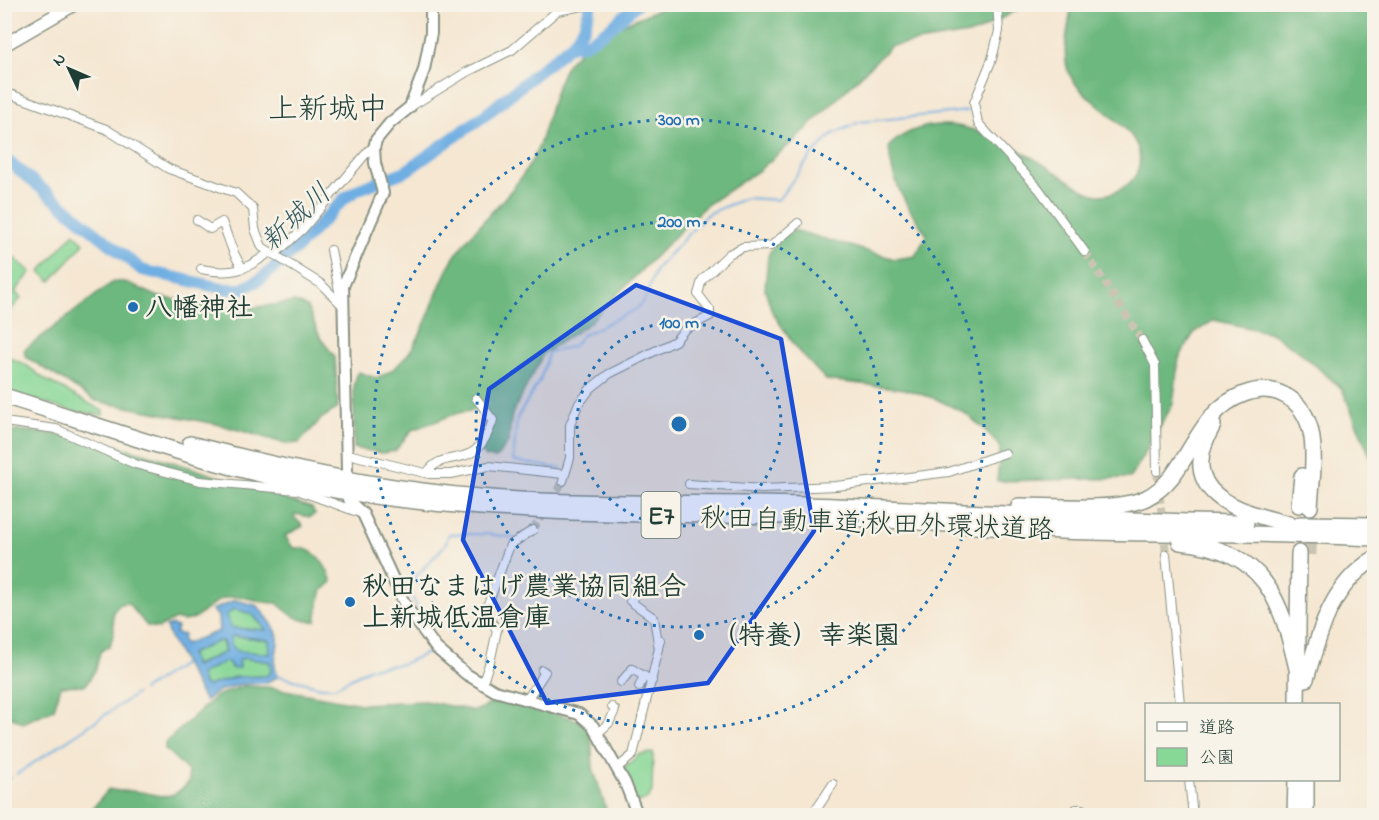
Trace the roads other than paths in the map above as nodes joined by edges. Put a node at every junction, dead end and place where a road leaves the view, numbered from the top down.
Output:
1 (75, 4) edge
2 (431, 4) edge
3 (593, 4) edge
4 (997, 4) edge
5 (582, 6) edge
6 (4, 45) edge
7 (4, 92) edge
8 (410, 107) junction
9 (374, 148) junction
10 (197, 220) dead end
11 (798, 223) dead end
12 (331, 250) dead end
13 (1085, 252) tunnel mouth
14 (275, 254) junction
15 (243, 268) junction
16 (201, 269) dead end
17 (342, 305) junction
18 (1143, 340) tunnel mouth
19 (4, 396) edge
20 (476, 398) dead end
21 (30, 404) junction
22 (4, 422) edge
23 (1005, 453) dead end
24 (348, 454) junction
25 (347, 470) dead end
26 (1157, 471) tunnel mouth
27 (427, 474) junction
28 (689, 484) dead end
29 (348, 496) dead end
30 (869, 508) junction
31 (363, 514) junction
32 (1374, 525) edge
33 (1300, 527) junction
34 (533, 530) tunnel mouth
35 (1058, 531) junction
36 (1374, 538) edge
37 (1166, 554) tunnel mouth
38 (1304, 554) tunnel mouth
39 (1374, 559) edge
40 (636, 595) dead end
41 (661, 640) dead end
42 (659, 650) junction
43 (542, 670) dead end
44 (644, 676) junction
45 (1302, 676) junction
46 (652, 681) junction
47 (621, 682) dead end
48 (482, 685) junction
49 (639, 687) dead end
50 (526, 701) junction
51 (1180, 703) edge
52 (1297, 703) edge
53 (1306, 703) edge
54 (612, 707) dead end
55 (598, 733) junction
56 (617, 768) junction
57 (1189, 781) edge
58 (1296, 781) edge
59 (1306, 781) edge
60 (833, 784) dead end
61 (638, 815) edge
62 (808, 816) edge
63 (1070, 816) edge
64 (1086, 816) edge
65 (1193, 816) edge
66 (1295, 816) edge
67 (1306, 816) edge

1 - 6 main road
2 - 8 main road
3 - 5 street
4 - 13 street
5 - 8 street
7 - 14 street
8 - 9 main road
9 - 14 street
9 - 17 main road
10 - 15 street
11 - 27 street
12 - 17 street
14 - 15 street
14 - 17 street
15 - 16 street
17 - 24 main road
18 - 26 street
19 - 21 highway, 秋田自動車道;秋田外環状道路 / E7
20 - 27 street
21 - 30 highway, 秋田自動車道;秋田外環状道路 / E7
21 - 35 highway, 秋田自動車道;秋田外環状道路 / E7
22 - 31 street
23 - 28 street
24 - 25 main road
24 - 27 street
29 - 31 main road
30 - 33 highway, 秋田自動車道;秋田外環状道路 / E7
30 - 33 highway
31 - 48 main road
32 - 33 highway, E7
33 - 35 highway, 秋田自動車道;秋田外環状道路 / E7
33 - 36 highway, E7
34 - 48 street
35 - 45 highway
37 - 51 street
38 - 45 highway
39 - 45 highway
40 - 42 street
41 - 42 street
42 - 46 street
43 - 50 street
44 - 46 street
44 - 47 street
44 - 49 street
45 - 52 highway
45 - 53 highway
46 - 56 street
48 - 50 main road
50 - 55 main road
54 - 55 street
55 - 56 main road
56 - 61 main road
57 - 65 street
58 - 66 highway
59 - 67 highway
60 - 62 street
63 - 64 street

